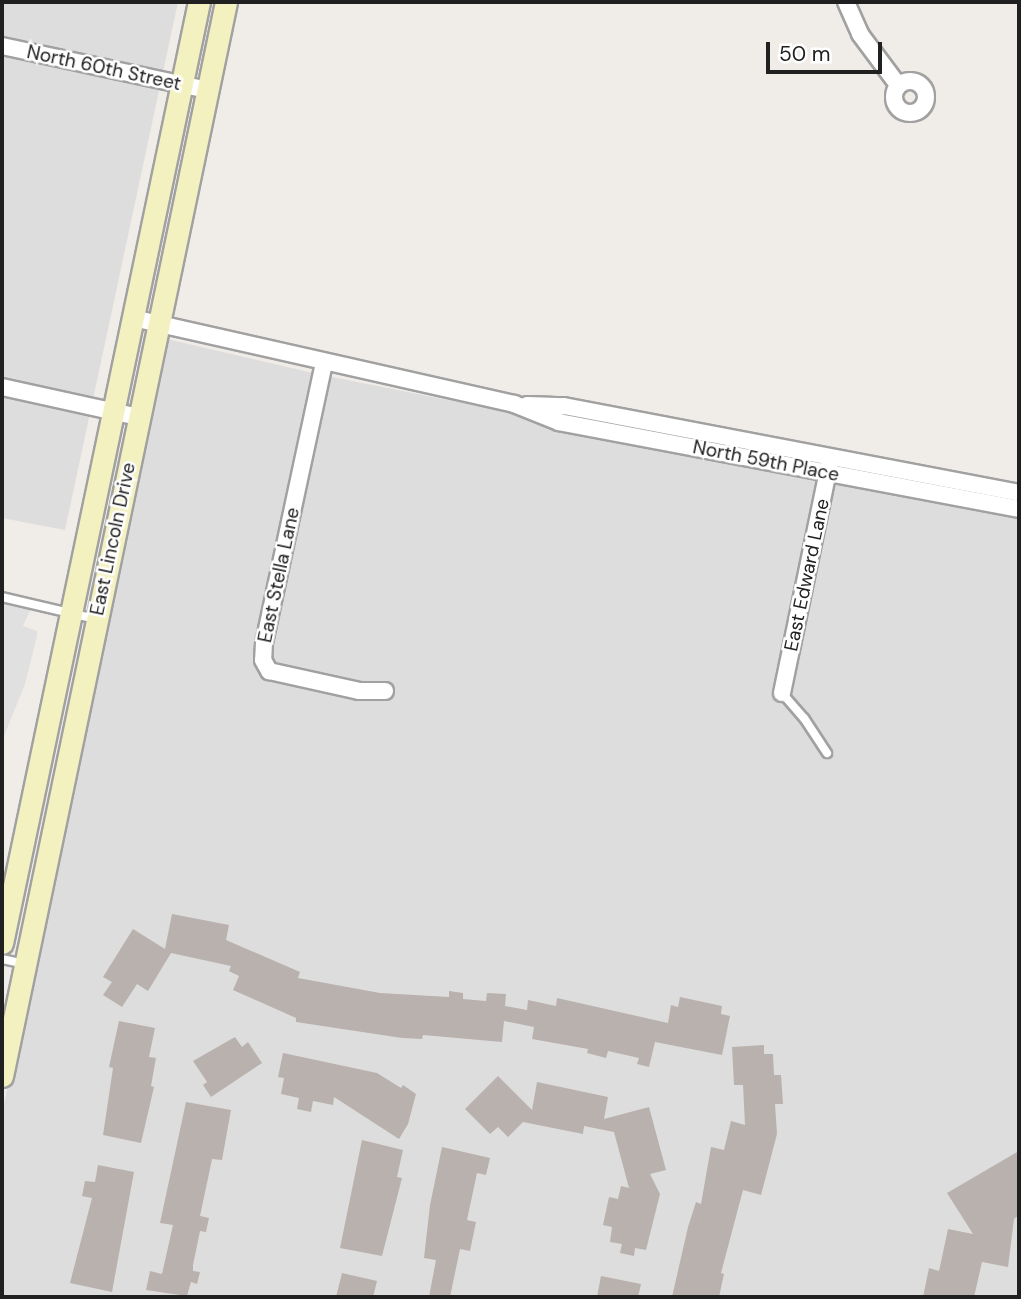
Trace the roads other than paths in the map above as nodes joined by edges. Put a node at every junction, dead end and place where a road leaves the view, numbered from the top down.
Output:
1 (200, 2) edge
2 (226, 2) edge
3 (846, 2) edge
4 (2, 46) edge
5 (182, 85) junction
6 (898, 85) dead end
7 (207, 90) junction
8 (133, 318) junction
9 (157, 323) junction
10 (324, 363) junction
11 (2, 387) edge
12 (113, 411) junction
13 (138, 417) junction
14 (829, 465) junction
15 (1019, 493) edge
16 (1019, 509) edge
17 (2, 597) edge
18 (71, 613) junction
19 (96, 619) junction
20 (385, 691) dead end
21 (782, 693) joint
22 (827, 753) dead end
23 (2, 943) edge
24 (2, 959) edge
25 (25, 964) junction
26 (2, 1076) edge

1 - 5 main road, East Lincoln Drive
2 - 7 main road, East Lincoln Drive
3 - 6 street
4 - 5 street, North 60th Street
5 - 7 street, North 60th Street
5 - 8 main road, East Lincoln Drive
7 - 9 main road, East Lincoln Drive
8 - 9 street, North 59th Place
8 - 12 main road, East Lincoln Drive
9 - 10 street, North 59th Place
9 - 13 main road, East Lincoln Drive
10 - 14 street, North 59th Place
10 - 20 street, East Stella Lane
11 - 12 street
12 - 13 street
12 - 18 main road, East Lincoln Drive
13 - 19 main road, East Lincoln Drive
14 - 15 street, North 59th Place
14 - 16 street, North 59th Place
14 - 21 street, East Edward Lane
17 - 18 lane
18 - 19 lane
18 - 23 main road, East Lincoln Drive
19 - 25 main road, East Lincoln Drive
21 - 22 lane
24 - 25 lane
25 - 26 main road, East Lincoln Drive

